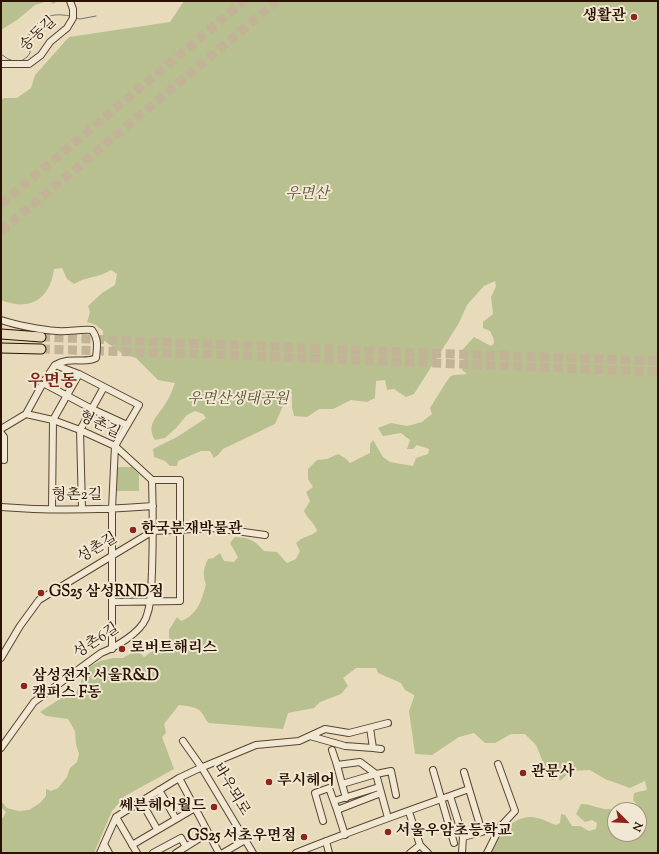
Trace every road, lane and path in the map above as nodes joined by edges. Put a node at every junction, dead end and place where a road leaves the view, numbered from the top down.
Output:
1 (70, 1) edge
2 (1, 64) edge
3 (1, 320) edge
4 (1, 334) edge
5 (41, 337) tunnel mouth
6 (1, 348) edge
7 (41, 350) tunnel mouth
8 (55, 365) junction
9 (79, 374) junction
10 (43, 383) junction
11 (104, 387) junction
12 (67, 396) junction
13 (92, 409) junction
14 (26, 414) junction
15 (52, 420) junction
16 (127, 425) junction
17 (1, 429) edge
18 (80, 430) junction
19 (1, 433) edge
20 (115, 446) junction
21 (4, 460) dead end
22 (152, 480) junction
23 (153, 506) junction
24 (1, 507) edge
25 (52, 509) junction
26 (82, 509) junction
27 (112, 509) junction
28 (180, 529) junction
29 (153, 531) junction
30 (266, 535) dead end
31 (112, 555) junction
32 (112, 602) junction
33 (150, 602) junction
34 (112, 649) junction
35 (1, 658) edge
36 (388, 723) dead end
37 (370, 728) junction
38 (310, 736) junction
39 (183, 741) dead end
40 (1, 748) edge
41 (373, 748) junction
42 (381, 749) dead end
43 (332, 750) dead end
44 (498, 764) dead end
45 (337, 765) junction
46 (202, 768) junction
47 (433, 770) dead end
48 (464, 772) dead end
49 (376, 774) junction
50 (179, 778) junction
51 (342, 784) junction
52 (469, 789) junction
53 (159, 790) junction
54 (380, 790) junction
55 (396, 795) dead end
56 (450, 796) junction
57 (346, 798) junction
58 (442, 799) junction
59 (141, 800) junction
60 (334, 802) junction
61 (195, 808) junction
62 (337, 810) junction
63 (409, 812) junction
64 (116, 817) junction
65 (388, 818) junction
66 (176, 819) junction
67 (323, 821) dead end
68 (158, 829) junction
69 (208, 832) junction
70 (345, 835) junction
71 (463, 837) junction
72 (245, 840) junction
73 (326, 841) junction
74 (454, 843) dead end
75 (104, 844) junction
76 (132, 844) junction
77 (420, 845) junction
78 (186, 847) junction
79 (100, 853) edge
80 (109, 853) edge
81 (137, 853) edge
82 (153, 853) edge
83 (176, 853) edge
84 (219, 853) edge
85 (224, 853) edge
86 (253, 853) edge
87 (296, 853) edge
88 (329, 853) edge
89 (410, 853) edge
90 (428, 853) edge
91 (462, 853) edge
92 (487, 853) edge

1 - 2 street, 송동길
3 - 8 street
4 - 5 highway
6 - 7 highway
8 - 9 street
8 - 10 street
9 - 11 street
9 - 12 street
10 - 12 street
10 - 14 street
11 - 13 street
11 - 16 street
12 - 13 street
12 - 15 street
13 - 16 street
13 - 18 street
14 - 15 street, 형촌길
14 - 17 street
15 - 18 street, 형촌길
15 - 25 street
16 - 20 street
18 - 20 street, 형촌길
18 - 26 street
19 - 21 street
20 - 22 street, 형촌길
20 - 27 street
22 - 23 street
22 - 28 street
23 - 27 street, 형촌2길
23 - 29 street
24 - 25 street, 형촌2길
25 - 26 street, 형촌2길
26 - 27 street, 형촌2길
27 - 31 street
28 - 29 street, 성촌길
28 - 30 street, 성촌길
28 - 33 street
29 - 31 street, 성촌길
29 - 33 street, 성촌6길
31 - 32 street
31 - 35 street, 성촌길
32 - 33 street
32 - 34 street
33 - 34 street, 성촌6길
34 - 40 street, 성촌6길
36 - 37 street
37 - 38 street
37 - 41 street
38 - 41 street
38 - 46 street
39 - 46 street, 바우뫼로
41 - 42 street
43 - 45 street
44 - 92 street
45 - 49 street
45 - 51 street
46 - 50 street
46 - 72 street, 바우뫼로
47 - 58 street
48 - 52 street
49 - 51 street
49 - 54 street
49 - 55 street
50 - 53 street
50 - 61 street
51 - 57 street
52 - 56 street
52 - 71 street
53 - 59 street
53 - 66 street
54 - 57 street
54 - 62 street
54 - 65 street
56 - 58 street
56 - 71 street
57 - 60 street
58 - 63 street
58 - 74 street
59 - 64 street
59 - 68 street
60 - 62 street
60 - 67 street
61 - 66 street
61 - 69 street
62 - 70 street
63 - 65 street
63 - 77 street
64 - 75 street
64 - 76 street
65 - 70 street
66 - 68 street
68 - 76 street
69 - 78 street
69 - 84 street
70 - 73 street
71 - 91 street
72 - 85 street
72 - 86 street, 바우뫼로
73 - 87 street
73 - 88 street
75 - 79 street
75 - 80 street
76 - 81 street
77 - 89 street
77 - 90 street
78 - 82 street
78 - 83 street

